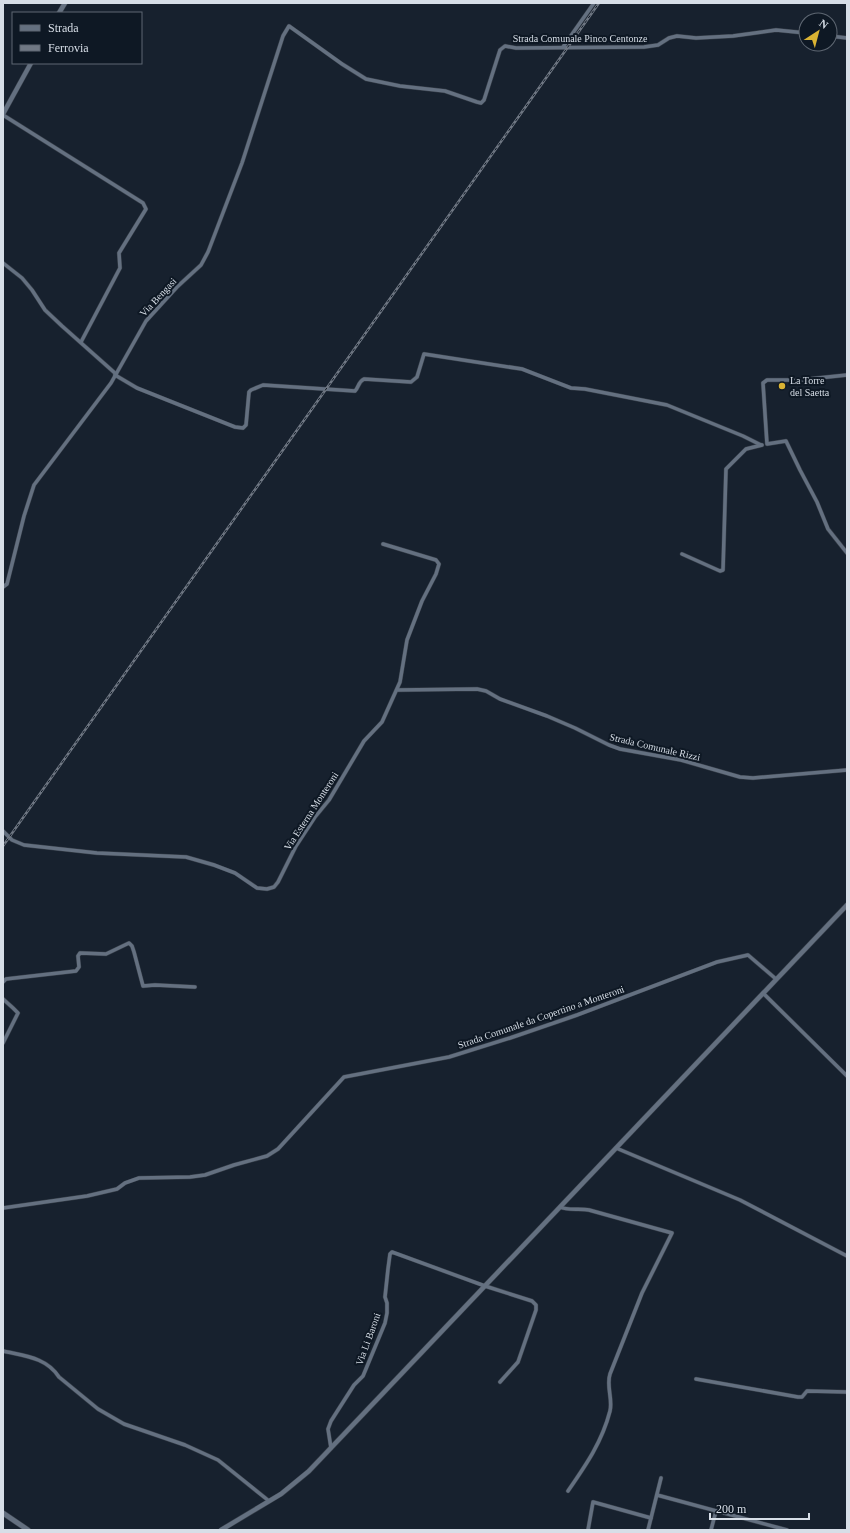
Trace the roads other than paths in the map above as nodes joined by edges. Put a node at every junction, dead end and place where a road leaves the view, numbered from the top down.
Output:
1 (65, 3) edge
2 (594, 3) edge
3 (60, 12) edge
4 (289, 26) joint
5 (798, 32) edge
6 (563, 48) junction
7 (30, 64) edge
8 (3, 114) edge
9 (3, 263) edge
10 (81, 342) junction
11 (116, 375) junction
12 (847, 375) edge
13 (767, 444) junction
14 (761, 445) junction
15 (383, 544) dead end
16 (847, 553) edge
17 (682, 554) dead end
18 (3, 587) edge
19 (398, 690) junction
20 (847, 770) edge
21 (3, 831) edge
22 (847, 905) edge
23 (776, 979) junction
24 (3, 982) edge
25 (195, 987) dead end
26 (763, 993) junction
27 (3, 999) edge
28 (3, 1043) edge
29 (847, 1076) edge
30 (616, 1148) junction
31 (4, 1207) edge
32 (560, 1207) junction
33 (847, 1256) edge
34 (484, 1286) junction
35 (3, 1351) edge
36 (696, 1379) dead end
37 (500, 1382) dead end
38 (847, 1392) edge
39 (331, 1448) junction
40 (661, 1478) dead end
41 (568, 1491) dead end
42 (657, 1495) junction
43 (269, 1502) junction
44 (716, 1511) junction
45 (3, 1513) edge
46 (651, 1518) junction
47 (28, 1530) edge
48 (220, 1530) edge
49 (588, 1530) edge
50 (648, 1530) edge
51 (711, 1530) edge
52 (787, 1530) edge

1 - 3 street
2 - 6 street
4 - 6 street, Strada Comunale Pinco Centonze
4 - 11 street, Via Bengasi
5 - 6 street, Strada Comunale Pinco Centonze
7 - 8 street
8 - 10 street
9 - 10 street
10 - 11 street
11 - 14 street
11 - 18 street, Via Bengasi
12 - 13 street
13 - 14 street
13 - 16 street
14 - 17 street
15 - 19 street, Via Esterna Monteroni
19 - 20 street, Strada Comunale Rizzi
19 - 21 street, Via Esterna Monteroni
22 - 23 street
23 - 26 street
23 - 31 street, Strada Comunale da Copertino a Monteroni
24 - 25 street
26 - 29 street
26 - 30 street
27 - 28 street
30 - 32 street
30 - 33 street
32 - 34 street
32 - 41 street
34 - 37 street
34 - 39 street
34 - 39 street, Via Li Baroni
35 - 43 street
36 - 38 street
39 - 43 street
40 - 42 street
42 - 44 street
42 - 46 street
43 - 48 street
44 - 51 street
44 - 52 street
45 - 47 main road
46 - 49 street
46 - 50 street

